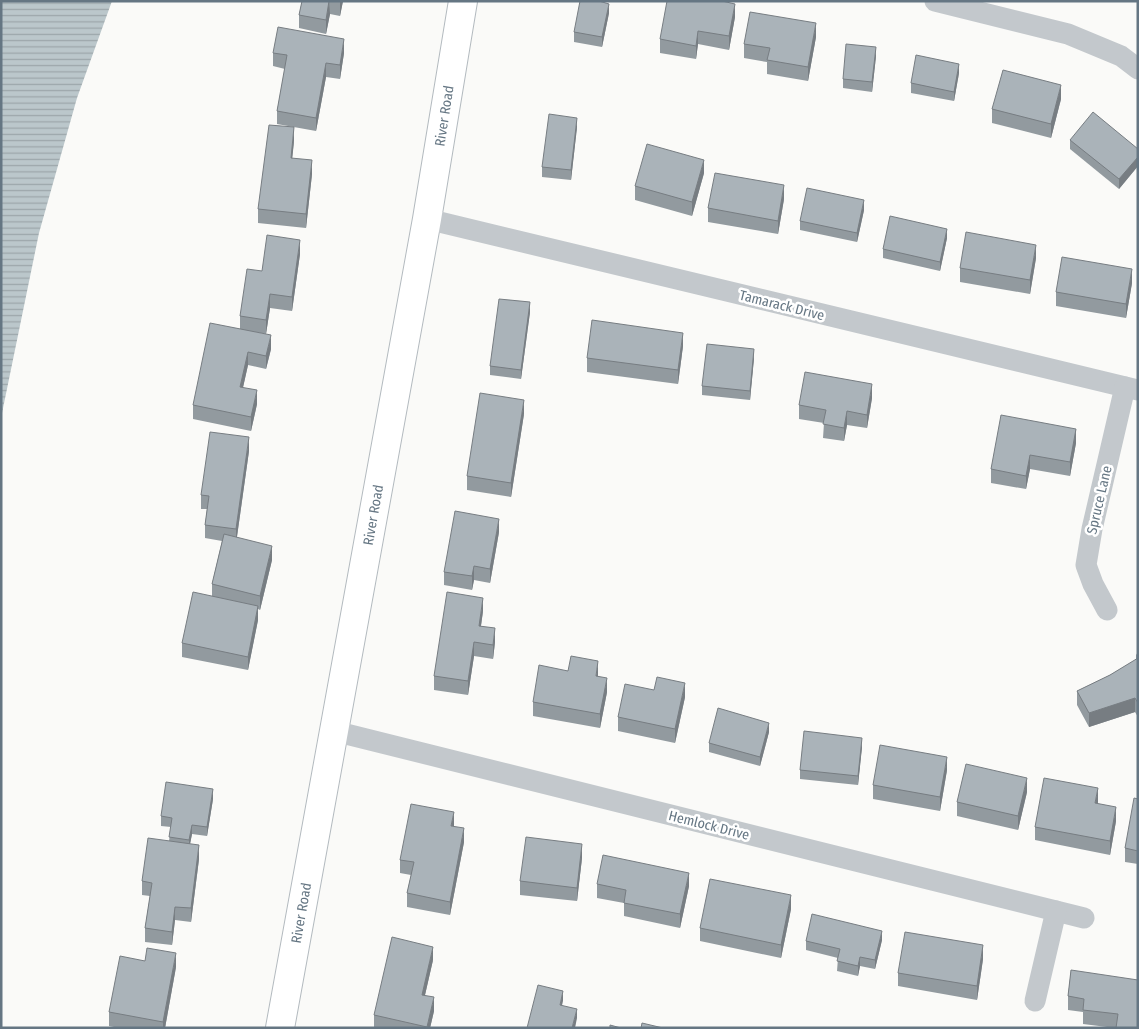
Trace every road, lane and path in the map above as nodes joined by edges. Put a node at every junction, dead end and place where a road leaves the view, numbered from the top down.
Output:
1 (462, 1) edge
2 (935, 1) edge
3 (1138, 69) edge
4 (427, 219) junction
5 (1131, 388) edge
6 (1107, 610) dead end
7 (334, 731) junction
8 (1056, 912) junction
9 (1084, 918) dead end
10 (1036, 1001) dead end
11 (280, 1028) edge

1 - 4 street, River Road
2 - 3 street
4 - 5 street, Tamarack Drive
4 - 7 street, River Road
5 - 6 street, Spruce Lane
7 - 8 street, Hemlock Drive
7 - 11 street, River Road
8 - 9 street, Hemlock Drive
8 - 10 street

